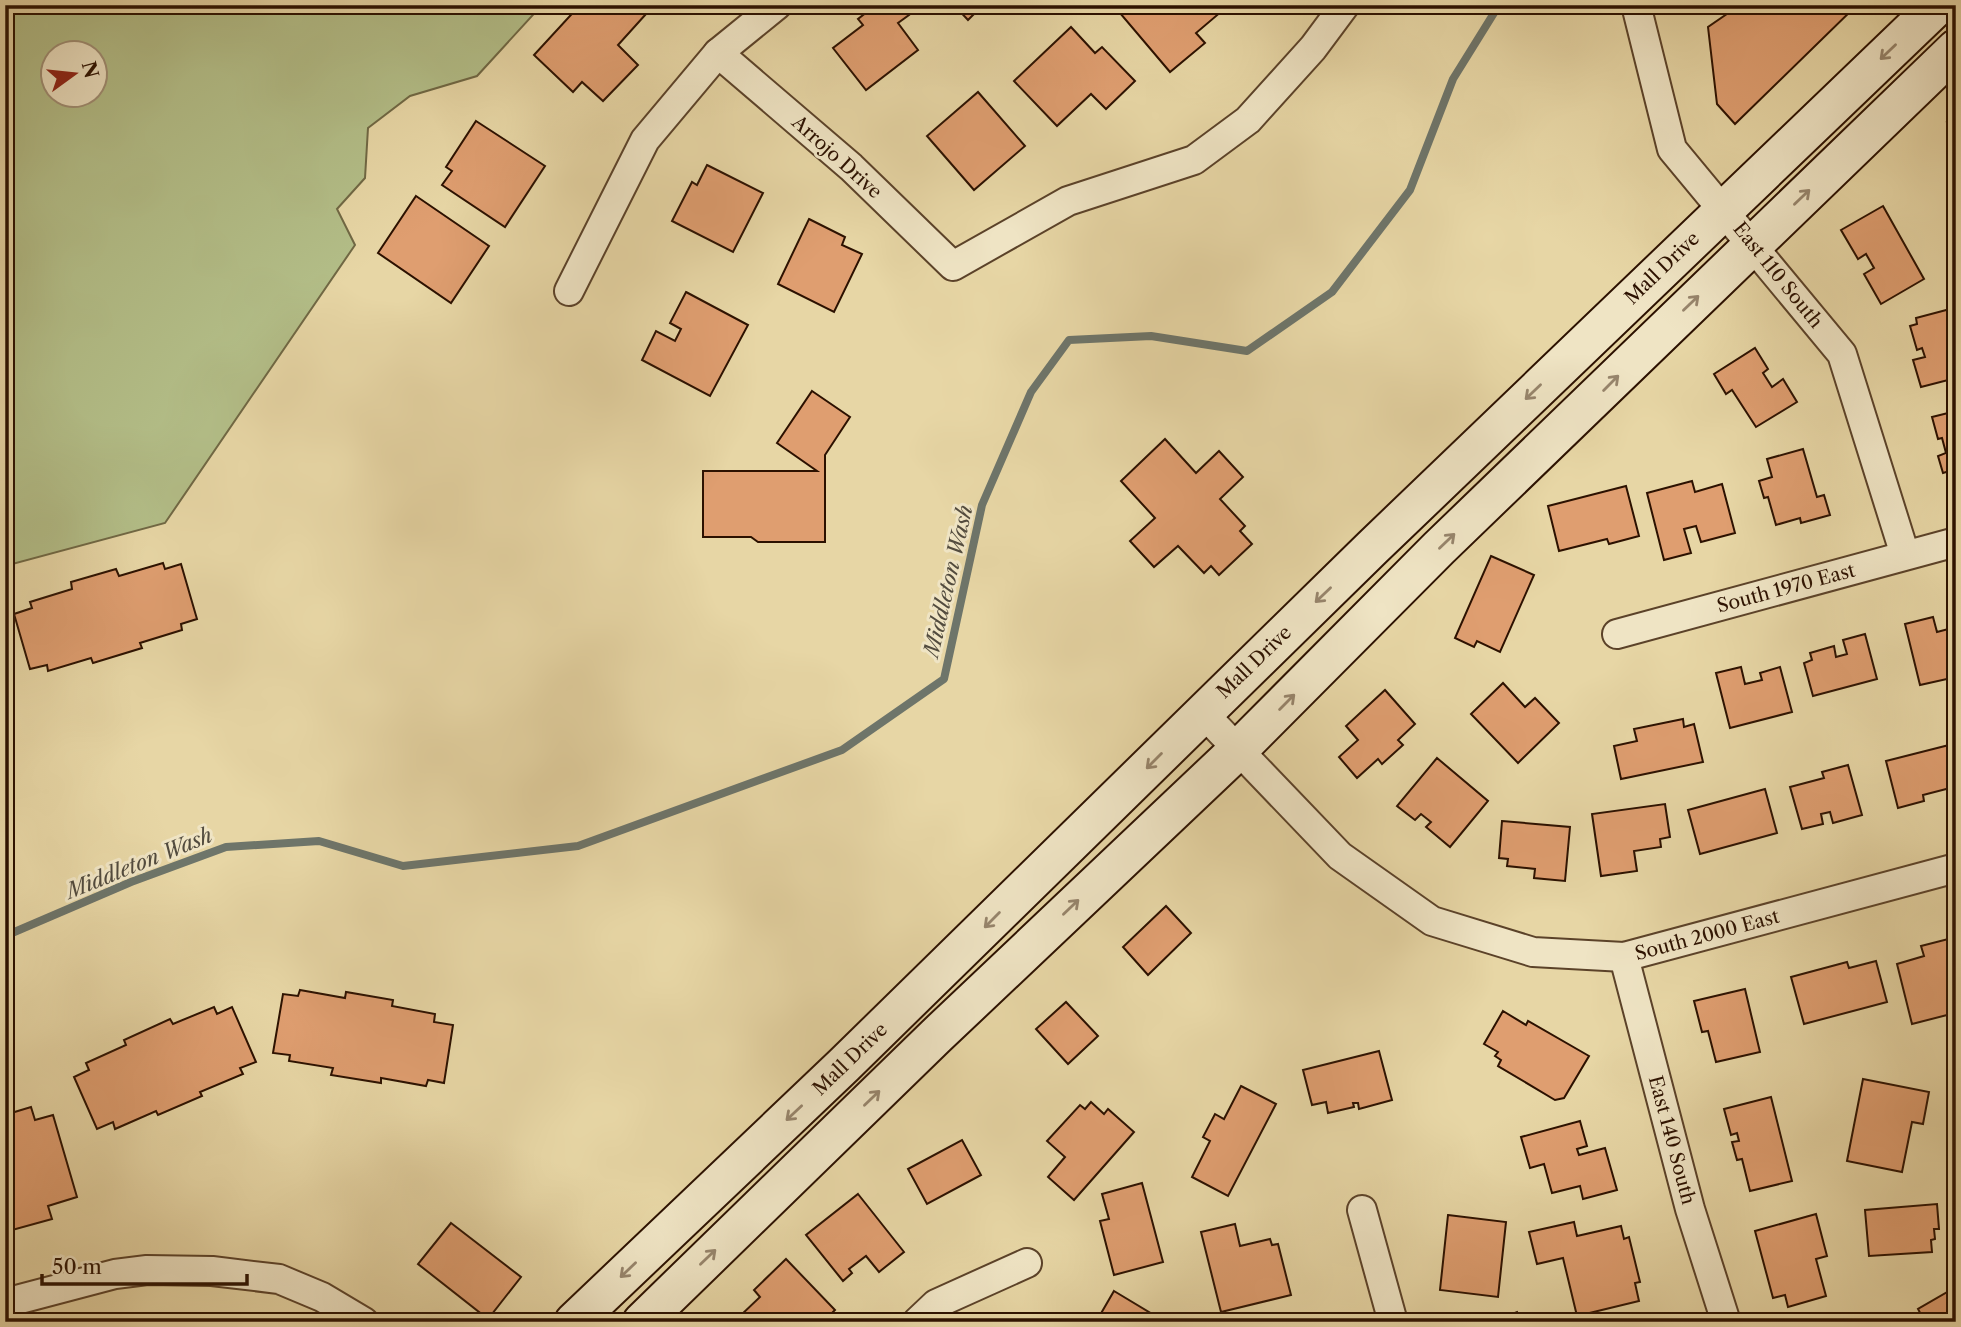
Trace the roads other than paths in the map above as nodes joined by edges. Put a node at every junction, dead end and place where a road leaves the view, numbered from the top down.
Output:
1 (777, 5) edge
2 (1345, 5) edge
3 (1636, 5) edge
4 (1938, 5) edge
5 (1956, 49) edge
6 (718, 53) junction
7 (1723, 209) junction
8 (1752, 244) junction
9 (569, 291) dead end
10 (1956, 542) edge
11 (1905, 555) junction
12 (1617, 634) dead end
13 (1202, 713) junction
14 (1238, 750) junction
15 (1956, 868) edge
16 (1625, 957) junction
17 (1362, 1210) dead end
18 (1027, 1263) dead end
19 (5, 1303) edge
20 (364, 1322) edge
21 (574, 1322) edge
22 (642, 1322) edge
23 (916, 1322) edge
24 (1393, 1322) edge
25 (1726, 1322) edge

1 - 6 street
2 - 6 street, Arrojo Drive
3 - 7 street, East 110 South
4 -> 7 main road, Mall Drive
8 -> 5 main road
6 - 9 street
7 - 8 street, East 110 South
7 -> 13 main road, Mall Drive
8 - 11 street, East 110 South
14 -> 8 main road
10 - 11 street, South 1970 East
11 - 12 street, South 1970 East
13 - 14 street, South 2000 East
13 -> 21 main road, Mall Drive
14 - 16 street, South 2000 East
22 -> 14 main road
15 - 16 street, South 2000 East
16 - 25 street, East 140 South
17 - 24 street
18 - 23 street
19 - 20 street

